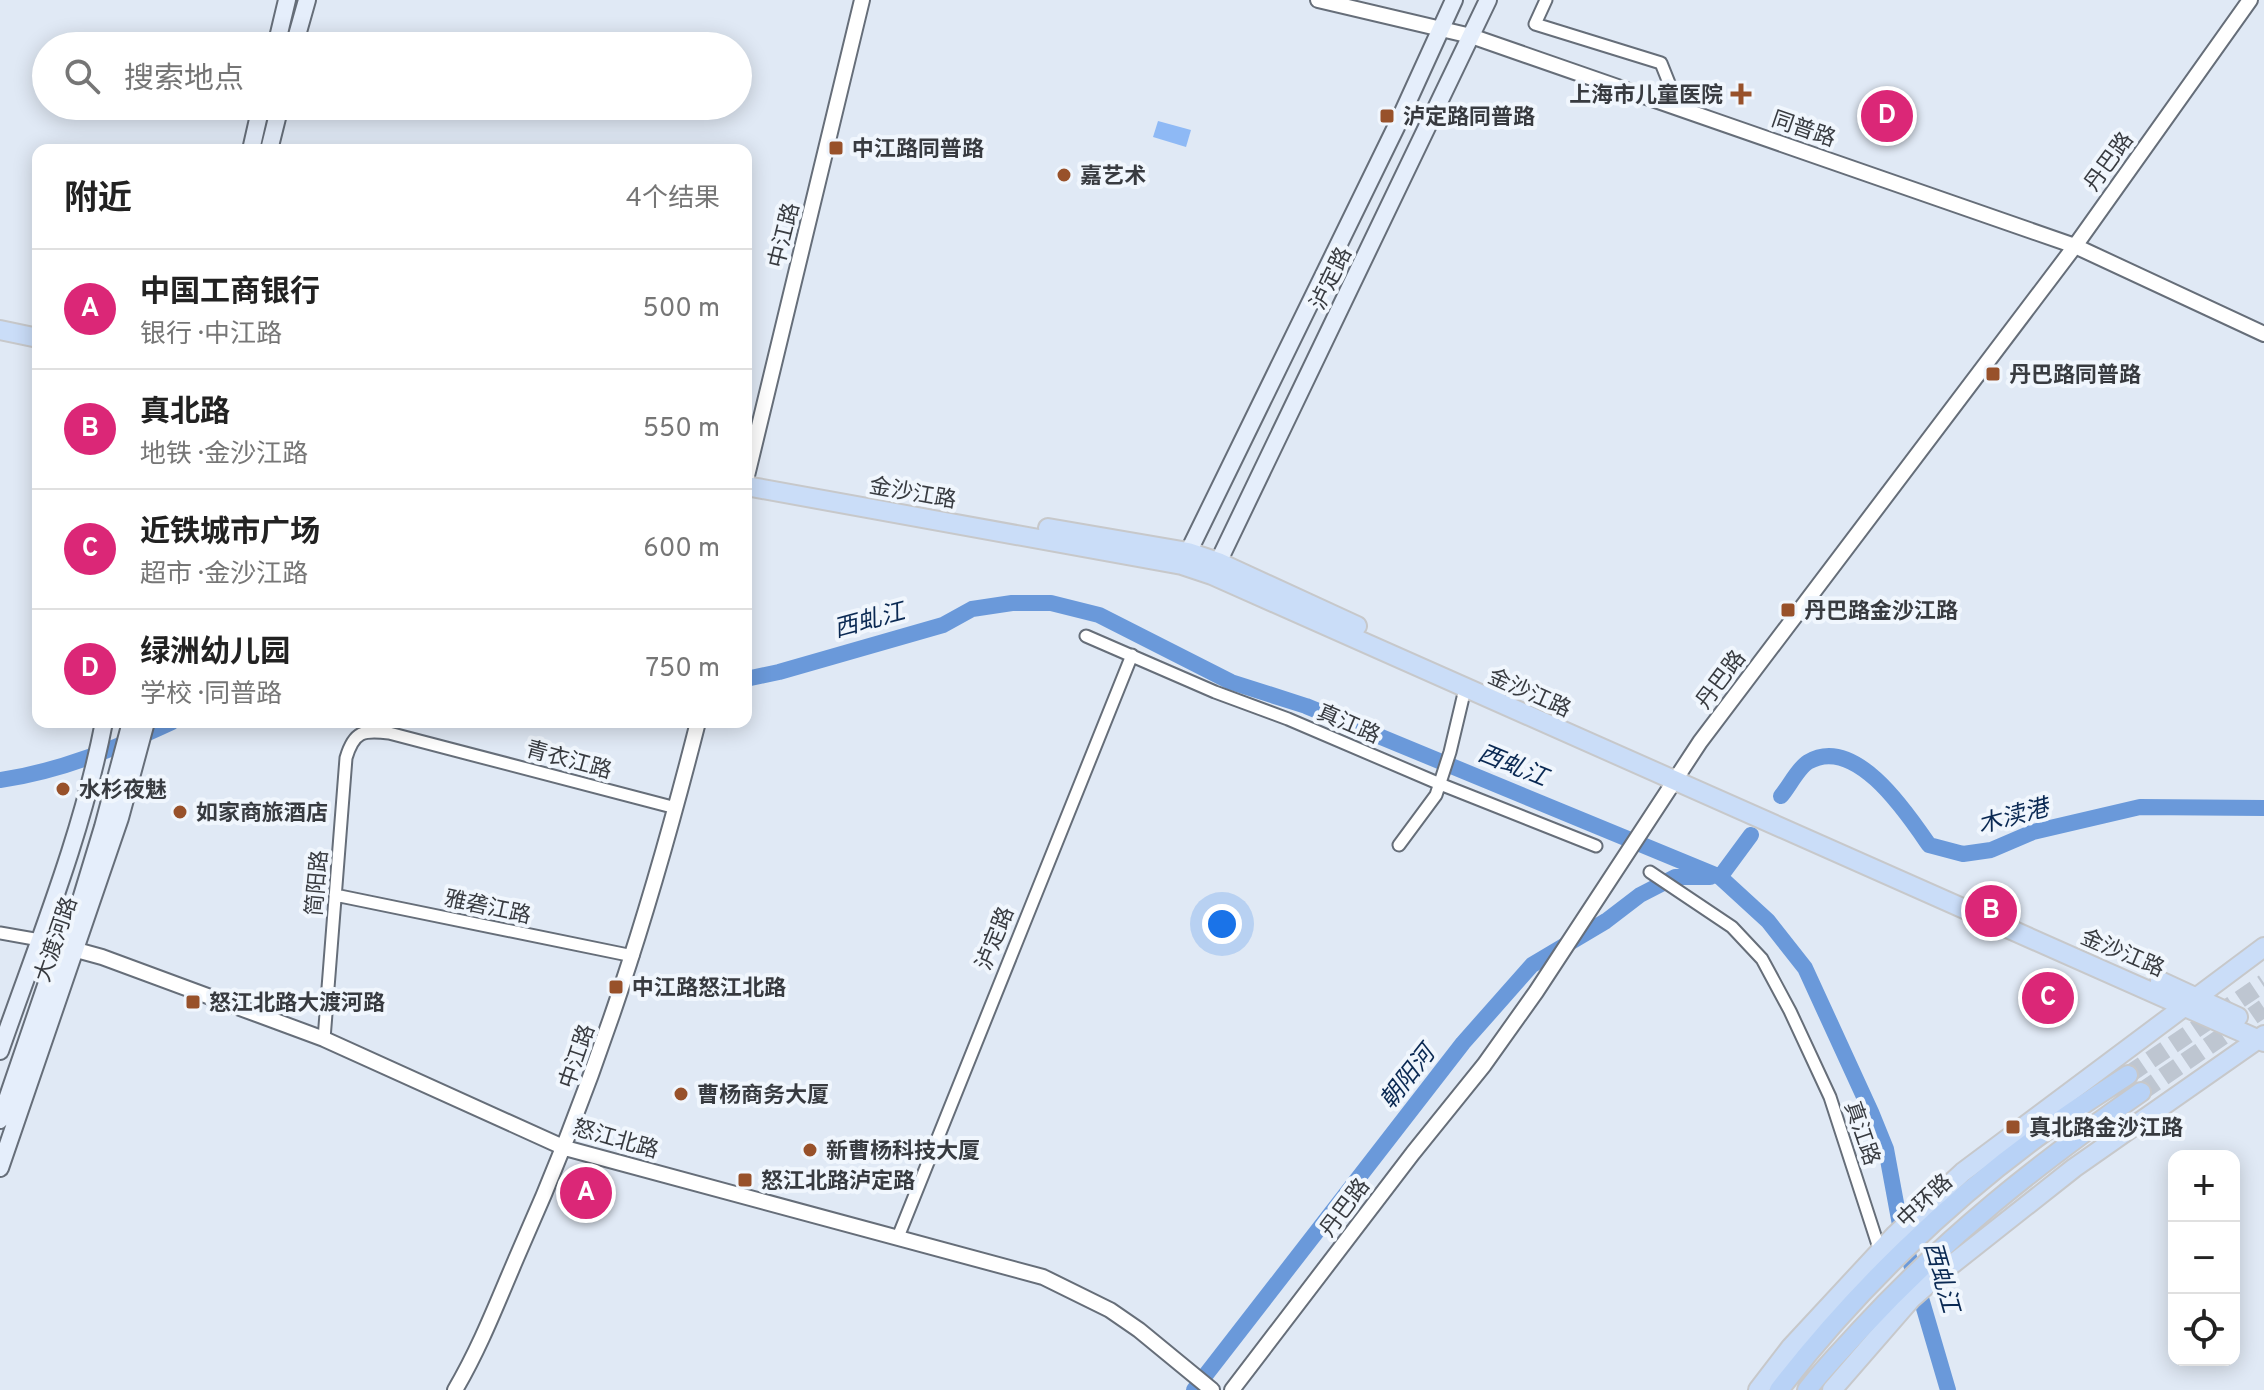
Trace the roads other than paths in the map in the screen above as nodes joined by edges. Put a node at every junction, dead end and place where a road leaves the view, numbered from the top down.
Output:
1 (287, 0) edge
2 (307, 0) edge
3 (862, 0) edge
4 (1318, 0) edge
5 (1454, 0) edge
6 (1488, 0) edge
7 (1546, 0) edge
8 (2250, 0) edge
9 (1441, 27) junction
10 (279, 32) edge
11 (298, 32) edge
12 (1471, 36) junction
13 (1679, 108) junction
14 (258, 120) edge
15 (276, 120) edge
16 (252, 144) edge
17 (270, 144) edge
18 (2075, 246) junction
19 (0, 330) edge
20 (2264, 334) edge
21 (32, 337) edge
22 (0, 340) edge
23 (32, 346) edge
24 (752, 455) edge
25 (752, 481) edge
26 (1185, 558) junction
27 (1215, 568) junction
28 (1086, 636) dead end
29 (1132, 655) junction
30 (1465, 689) junction
31 (103, 728) edge
32 (137, 728) edge
33 (138, 728) edge
34 (696, 728) edge
35 (359, 734) joint
36 (1676, 778) junction
37 (1440, 782) junction
38 (676, 808) junction
39 (1399, 845) dead end
40 (1596, 846) dead end
41 (1650, 872) dead end
42 (335, 895) junction
43 (0, 933) edge
44 (40, 940) junction
45 (70, 947) junction
46 (2264, 947) edge
47 (633, 956) junction
48 (2191, 1001) junction
49 (11, 1020) junction
50 (2263, 1037) edge
51 (324, 1039) junction
52 (0, 1051) edge
53 (15, 1075) junction
54 (2128, 1075) tunnel mouth
55 (2141, 1092) tunnel mouth
56 (0, 1120) edge
57 (565, 1148) junction
58 (0, 1168) edge
59 (898, 1237) junction
60 (1880, 1251) junction
61 (455, 1390) edge
62 (1212, 1390) edge
63 (1232, 1390) edge
64 (1758, 1390) edge
65 (1779, 1390) edge
66 (1807, 1390) edge
67 (1832, 1390) edge

1 - 10 main road
2 - 11 main road
3 - 24 street, 中江路
4 - 9 street, 同普路
5 - 9 main road, 泸定路
6 - 12 main road, 泸定路
7 - 13 street
8 - 18 street, 丹巴路
9 - 12 street, 同普路
9 - 26 main road, 泸定路
12 - 13 street, 同普路
12 - 27 main road, 泸定路
13 - 18 street, 同普路
14 - 16 main road
15 - 17 main road
18 - 20 street, 同普路
18 - 36 street, 丹巴路
19 - 21 main road
22 - 23 main road
25 - 26 main road, 金沙江路
26 - 27 main road, 金沙江路
27 - 30 main road, 金沙江路
27 - 36 main road, 金沙江路
28 - 29 street, 真江路
29 - 37 street, 真江路
29 - 59 street, 泸定路
30 - 36 main road, 金沙江路
30 - 37 street
31 - 44 main road, 大渡河路
32 - 45 main road, 大渡河路
33 - 45 main road, 大渡河路
34 - 38 street, 中江路
35 - 38 street, 青衣江路
35 - 42 street, 简阳路
36 - 48 main road, 金沙江路
36 - 63 street, 丹巴路
37 - 39 street
37 - 40 street, 真江路
38 - 47 street, 中江路
41 - 60 street, 真江路
42 - 47 street, 雅砻江路
42 - 51 street, 简阳路
43 - 44 street, 怒江北路
44 - 45 street, 怒江北路
44 - 49 main road, 大渡河路
45 - 51 street, 怒江北路
45 - 53 main road, 大渡河路
45 - 58 main road, 大渡河路
46 - 48 main road
47 - 57 street, 中江路
48 - 50 main road, 金沙江路
48 - 60 main road
49 - 52 main road, 大渡河路
49 - 53 main road
50 - 67 main road
51 - 57 street, 怒江北路
53 - 56 main road, 大渡河路
54 - 65 highway, 中环路
55 - 66 highway, 中环路
57 - 59 street, 怒江北路
57 - 61 street, 中江路
59 - 62 street, 怒江北路
60 - 64 main road

